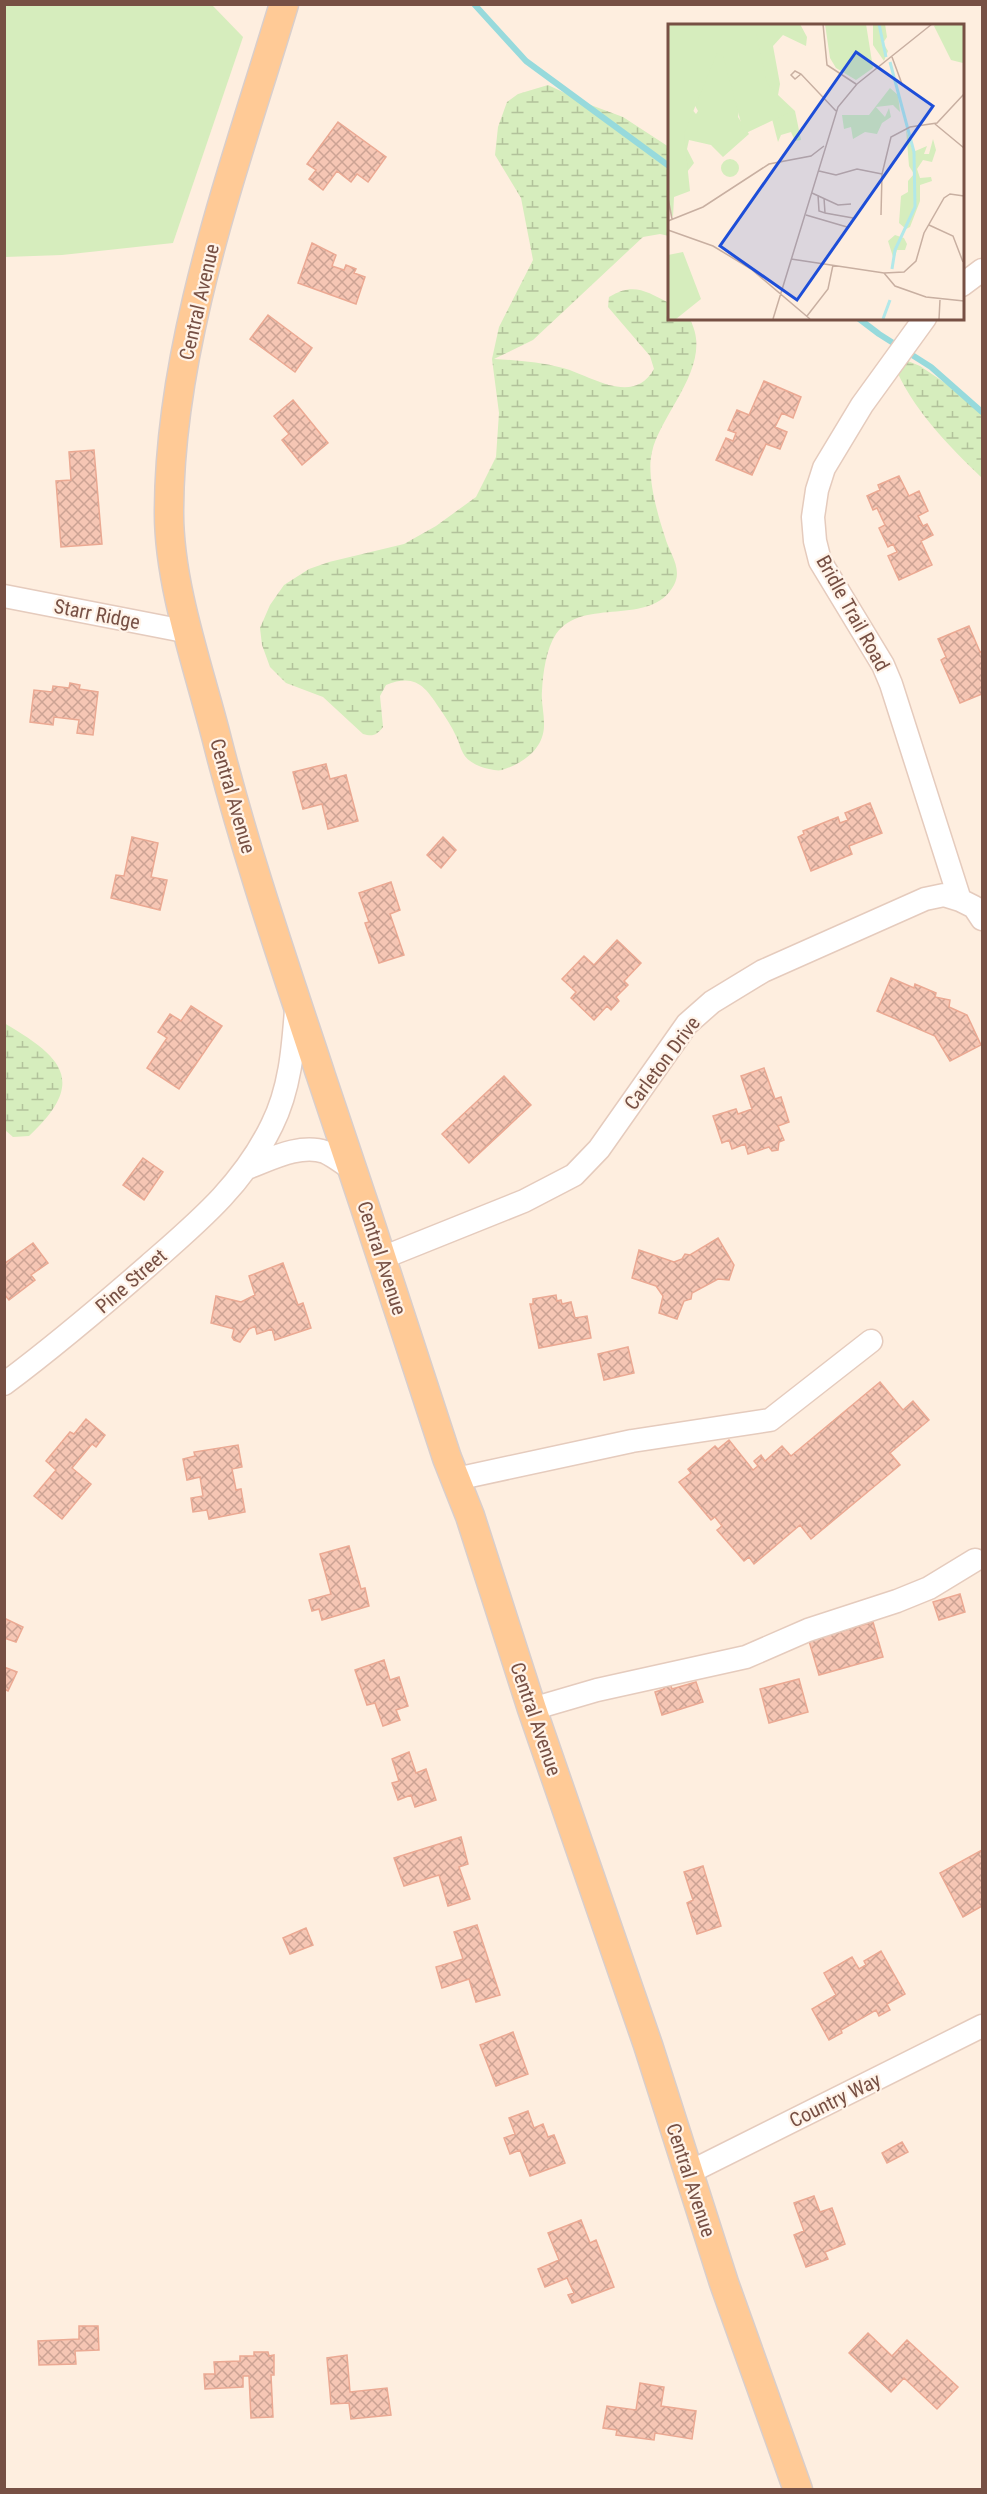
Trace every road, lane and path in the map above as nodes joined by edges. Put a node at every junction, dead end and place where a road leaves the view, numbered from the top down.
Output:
1 (284, 4) edge
2 (982, 270) edge
3 (963, 284) edge
4 (922, 322) edge
5 (4, 596) edge
6 (189, 632) junction
7 (960, 900) junction
8 (982, 919) edge
9 (297, 1002) junction
10 (247, 1168) junction
11 (353, 1170) junction
12 (382, 1258) junction
13 (871, 1341) dead end
14 (4, 1384) edge
15 (456, 1479) junction
16 (975, 1560) dead end
17 (532, 1709) junction
18 (982, 2026) edge
19 (688, 2173) junction
20 (798, 2490) edge

1 - 6 main road, Central Avenue
2 - 3 street
4 - 7 street, Bridle Trail Road
5 - 6 street, Starr Ridge
6 - 9 main road, Central Avenue
7 - 8 street
7 - 12 street, Carleton Drive
9 - 10 street, Pine Street
9 - 11 main road, Central Avenue
10 - 11 street
10 - 14 street, Pine Street
11 - 12 main road, Central Avenue
12 - 15 main road, Central Avenue
13 - 15 street
15 - 17 main road, Central Avenue
16 - 17 street
17 - 19 main road, Central Avenue
18 - 19 street, Country Way
19 - 20 main road, Central Avenue

